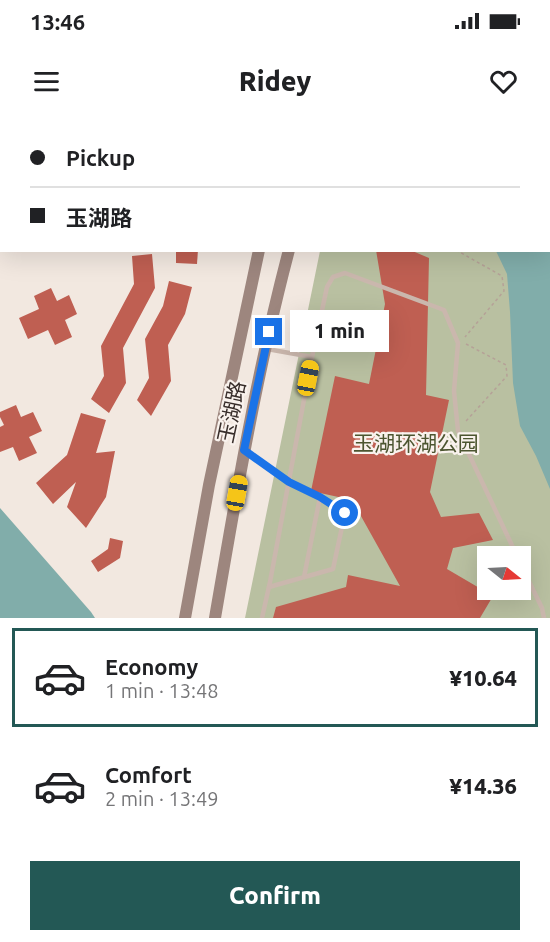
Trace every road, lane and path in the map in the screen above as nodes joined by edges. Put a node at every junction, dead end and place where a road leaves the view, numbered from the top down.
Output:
1 (259, 252) edge
2 (288, 252) edge
3 (460, 252) edge
4 (265, 349) junction
5 (312, 357) junction
6 (458, 431) junction
7 (244, 450) junction
8 (289, 482) junction
9 (320, 497) junction
10 (513, 546) edge
11 (304, 577) junction
12 (531, 586) edge
13 (269, 587) junction
14 (185, 618) edge
15 (215, 618) edge
16 (262, 618) edge
17 (544, 618) edge

1 - 14 main road, 玉湖路
2 - 4 main road, 玉湖路
3 - 6 path
4 - 5 lane
4 - 7 main road, 玉湖路
5 - 6 lane
5 - 8 lane
6 - 10 lane
7 - 8 lane
7 - 15 main road, 玉湖路
8 - 9 lane
8 - 13 lane
9 - 11 lane
9 - 11 lane
11 - 13 lane
12 - 17 lane
13 - 16 lane

